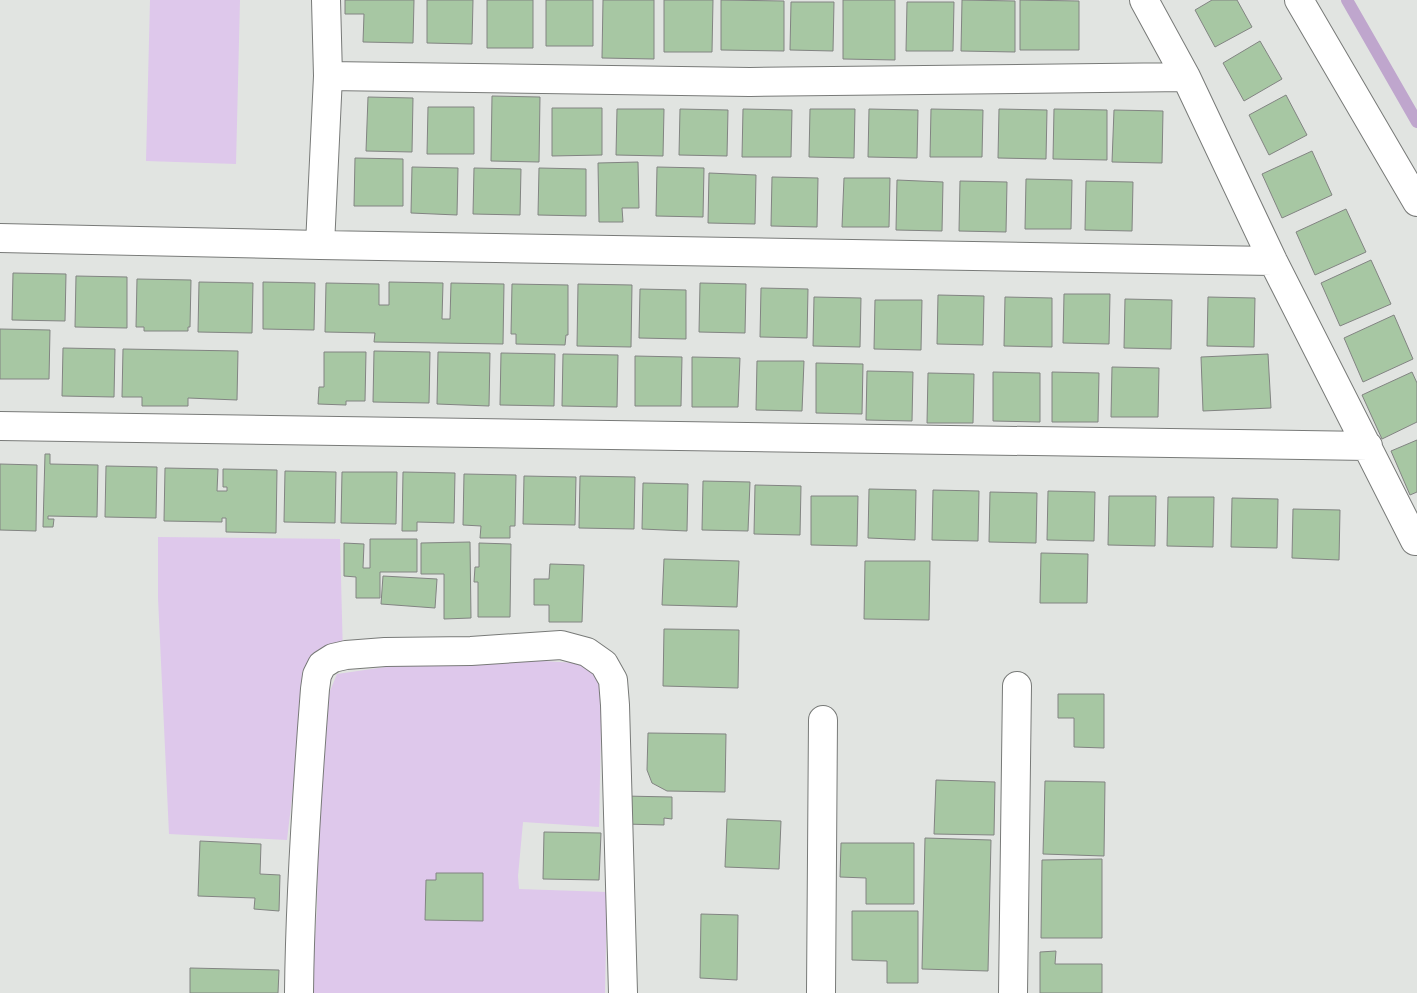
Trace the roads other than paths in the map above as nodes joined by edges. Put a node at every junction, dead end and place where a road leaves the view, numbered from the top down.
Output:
1 (326, 0) edge
2 (1144, 0) edge
3 (1299, 0) edge
4 (328, 76) junction
5 (1186, 77) junction
6 (1417, 202) edge
7 (0, 238) edge
8 (320, 245) junction
9 (1273, 261) junction
10 (0, 426) edge
11 (1368, 446) junction
12 (1415, 541) dead end
13 (1017, 686) dead end
14 (823, 720) dead end
15 (299, 993) edge
16 (623, 993) edge
17 (820, 993) edge
18 (1013, 993) edge

1 - 4 street
2 - 5 street
3 - 6 street
4 - 5 street
4 - 8 street
5 - 9 street
7 - 8 street
8 - 9 street
9 - 11 street
10 - 11 street
11 - 12 street
13 - 18 street
14 - 17 street
15 - 16 street

